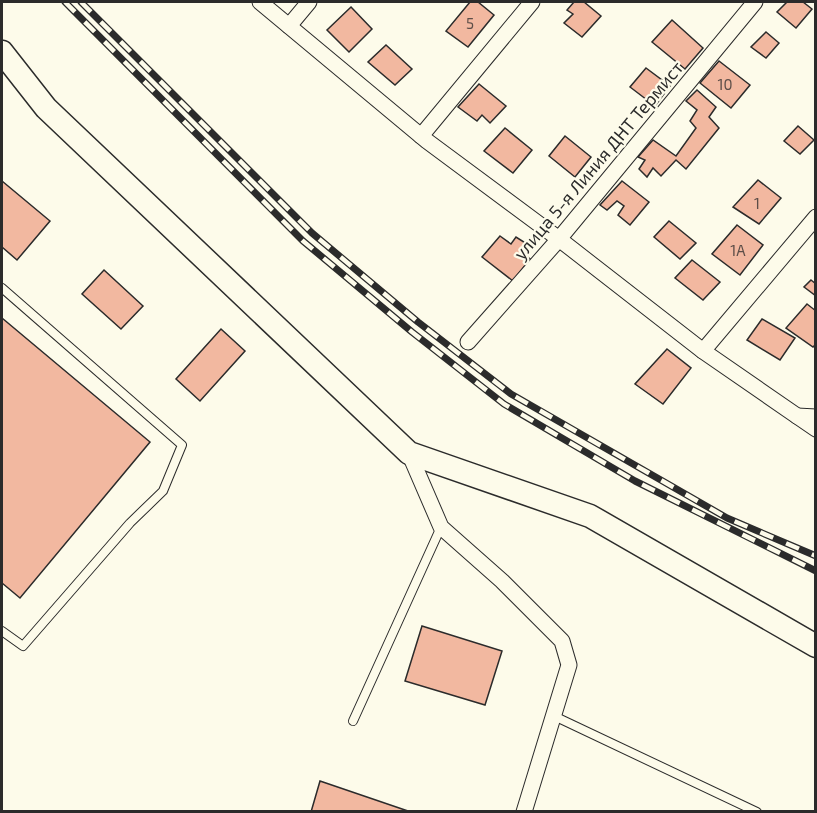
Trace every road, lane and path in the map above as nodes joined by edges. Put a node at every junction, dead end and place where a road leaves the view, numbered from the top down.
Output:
1 (260, 2) edge
2 (309, 2) edge
3 (532, 2) edge
4 (755, 2) edge
5 (289, 26) junction
6 (2, 52) edge
7 (422, 136) junction
8 (816, 217) edge
9 (559, 239) junction
10 (2, 288) edge
11 (468, 342) dead end
12 (703, 351) junction
13 (797, 416) junction
14 (816, 417) edge
15 (816, 429) edge
16 (409, 453) junction
17 (441, 527) junction
18 (2, 631) edge
19 (816, 646) edge
20 (554, 716) junction
21 (353, 721) dead end
22 (524, 812) edge
23 (757, 812) edge

1 - 5 street
2 - 5 street
3 - 7 street
4 - 9 street, улица 5-я Линия ДНТ Термист
5 - 7 street
6 - 16 street
7 - 9 street
8 - 12 street
9 - 11 street, улица 5-я Линия ДНТ Термист
9 - 12 street
10 - 18 lane
12 - 13 street
13 - 14 street
13 - 15 street
16 - 17 street
16 - 19 street
17 - 20 street
17 - 21 lane
20 - 22 street
20 - 23 lane

